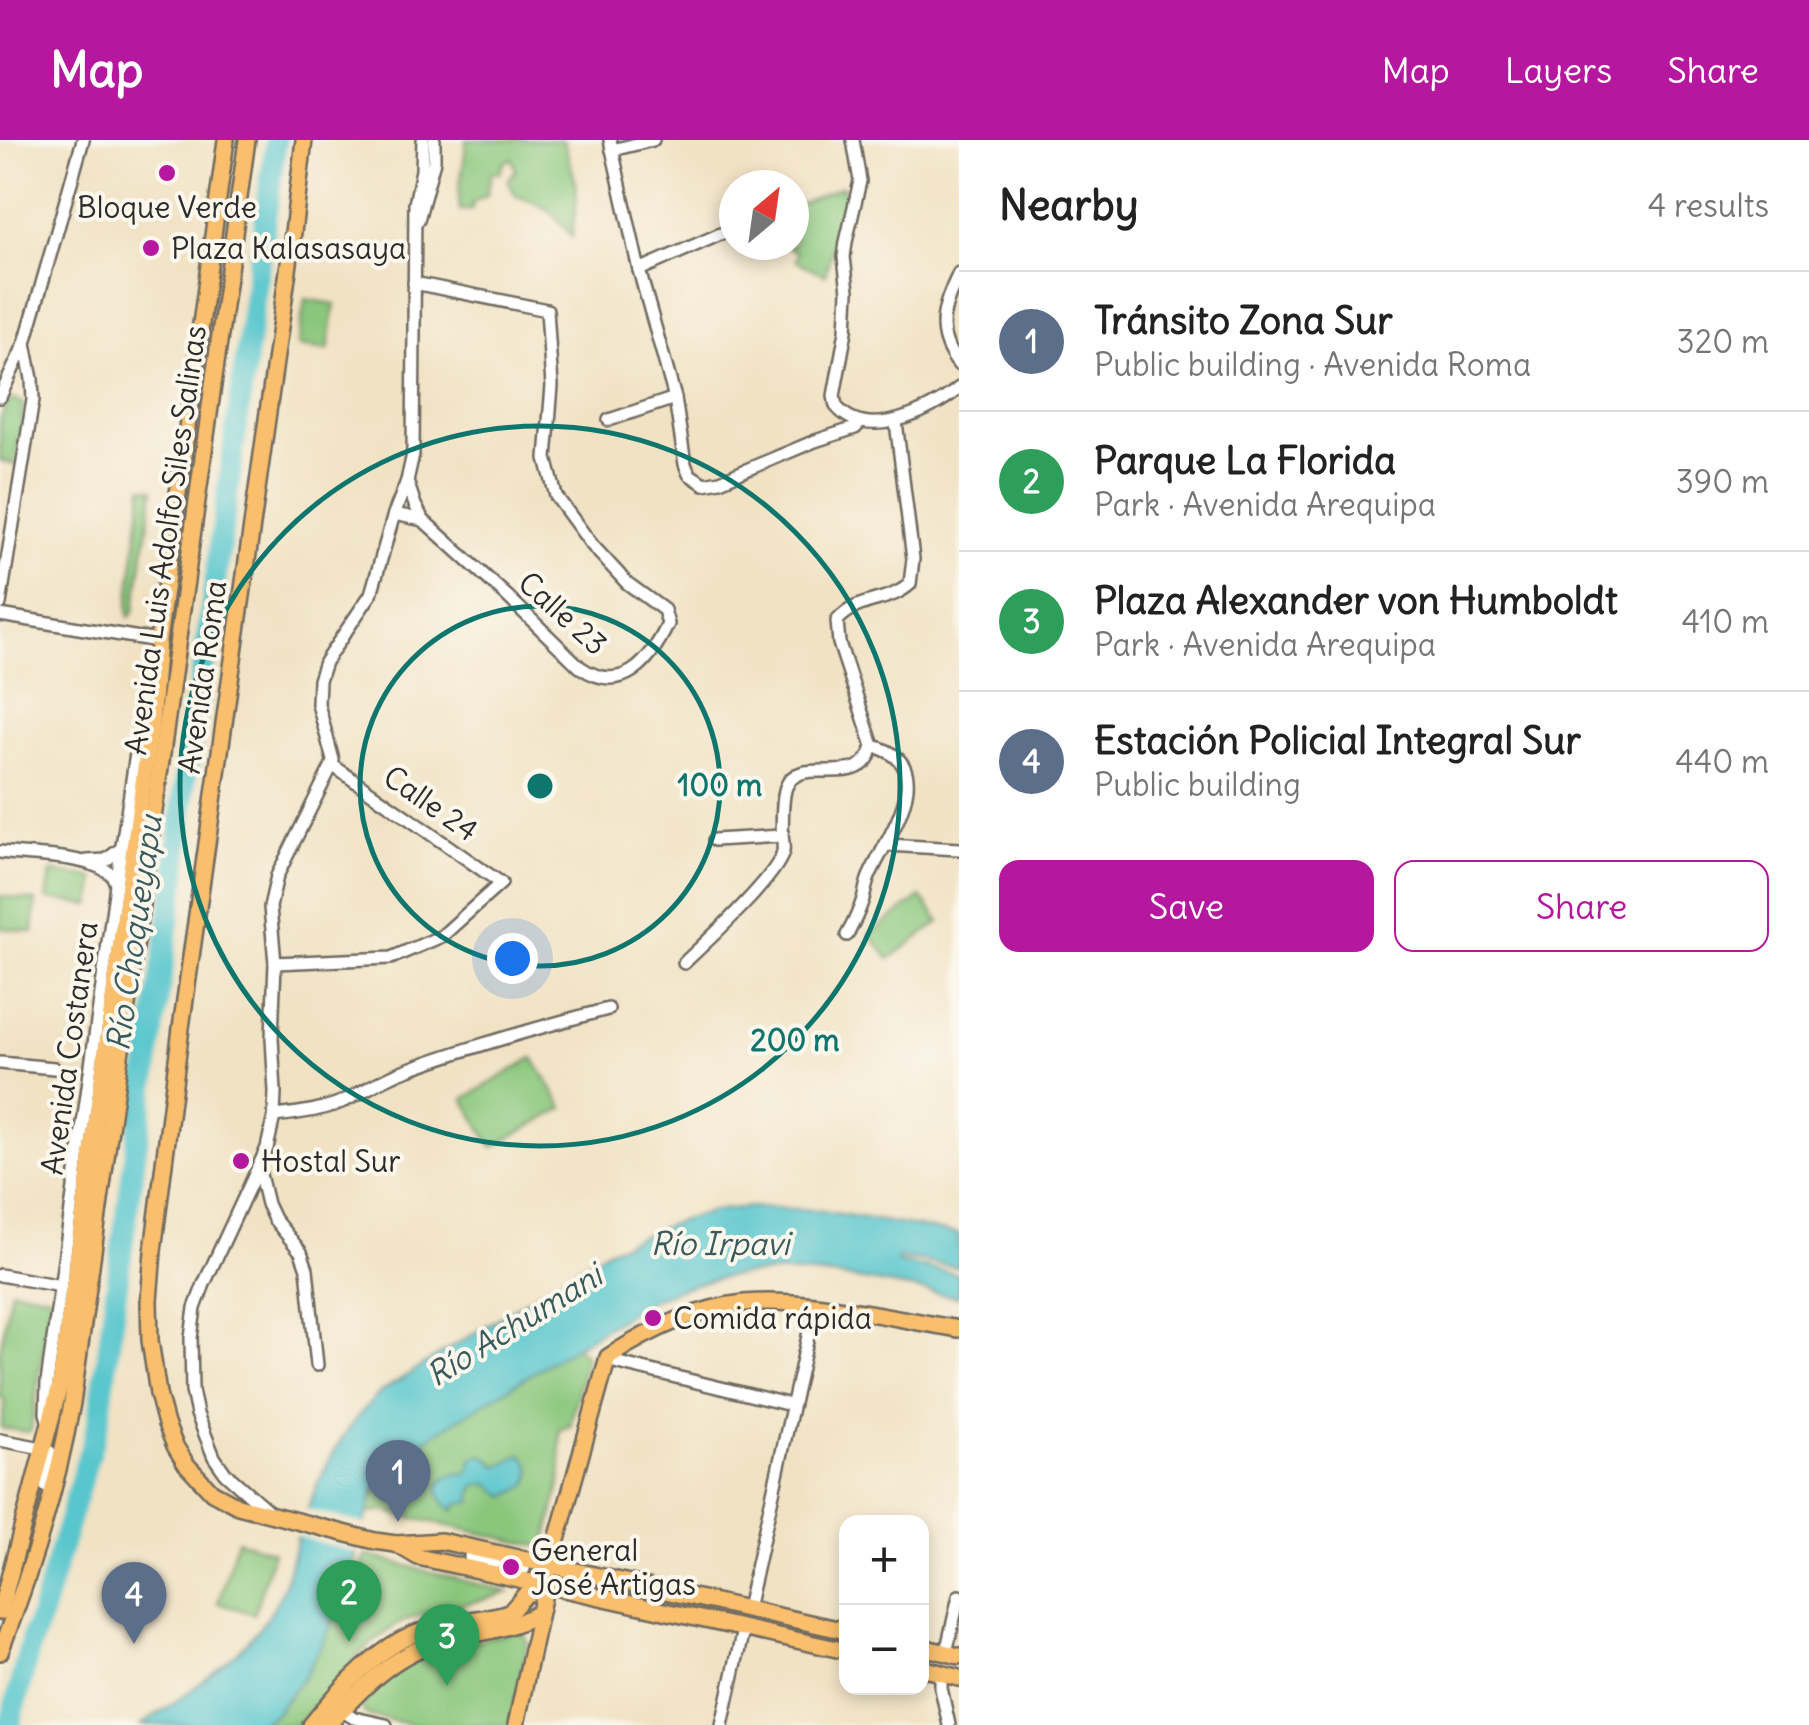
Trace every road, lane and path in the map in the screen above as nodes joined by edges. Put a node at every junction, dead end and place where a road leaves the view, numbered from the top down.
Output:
1 (82, 140) edge
2 (226, 140) edge
3 (247, 140) edge
4 (304, 140) edge
5 (424, 140) edge
6 (434, 140) edge
7 (653, 140) edge
8 (852, 140) edge
9 (612, 145) edge
10 (416, 229) junction
11 (719, 235) edge
12 (639, 270) junction
13 (959, 273) edge
14 (414, 284) junction
15 (25, 343) junction
16 (959, 365) edge
17 (959, 388) edge
18 (0, 397) edge
19 (675, 398) junction
20 (33, 400) junction
21 (609, 420) dead end
22 (861, 422) junction
23 (896, 422) junction
24 (407, 481) junction
25 (394, 514) junction
26 (423, 520) junction
27 (0, 604) edge
28 (0, 615) edge
29 (158, 641) junction
30 (154, 677) junction
31 (873, 746) junction
32 (332, 765) junction
33 (782, 836) junction
34 (714, 840) dead end
35 (887, 845) junction
36 (122, 848) junction
37 (959, 849) edge
38 (0, 852) edge
39 (82, 862) junction
40 (116, 885) junction
41 (847, 935) dead end
42 (274, 963) junction
43 (684, 963) dead end
44 (608, 1009) dead end
45 (0, 1063) edge
46 (54, 1068) dead end
47 (274, 1116) junction
48 (258, 1166) junction
49 (0, 1275) edge
50 (61, 1286) junction
51 (815, 1306) junction
52 (959, 1330) edge
53 (606, 1360) junction
54 (317, 1365) dead end
55 (792, 1405) junction
56 (50, 1428) junction
57 (0, 1440) edge
58 (42, 1448) junction
59 (225, 1473) junction
60 (212, 1492) junction
61 (274, 1516) junction
62 (396, 1544) junction
63 (550, 1565) junction
64 (545, 1586) junction
65 (959, 1596) edge
66 (20, 1598) junction
67 (747, 1609) junction
68 (0, 1612) edge
69 (538, 1614) junction
70 (839, 1629) edge
71 (743, 1630) junction
72 (839, 1650) edge
73 (0, 1652) edge
74 (953, 1654) edge
75 (929, 1670) edge
76 (942, 1674) junction
77 (959, 1678) edge
78 (336, 1707) junction
79 (311, 1725) edge
80 (328, 1725) edge
81 (386, 1725) edge
82 (516, 1725) edge
83 (722, 1725) edge
84 (948, 1725) edge

1 - 15 street
2 - 29 main road, Avenida Luis Adolfo Siles Salinas
3 - 66 main road, Avenida Luis Adolfo Siles Salinas
4 - 60 main road, Avenida Roma
5 - 10 street
6 - 10 street
7 - 9 street
8 - 22 street
9 - 12 street
10 - 14 street
11 - 12 street
12 - 19 street
13 - 16 street
14 - 24 street
14 - 26 street, Calle 23
15 - 18 street
15 - 20 street
17 - 23 street
18 - 20 street
19 - 21 street
19 - 22 street
20 - 27 street
22 - 23 street
23 - 31 street
24 - 25 street
24 - 26 street, Calle 23
25 - 26 street
25 - 32 street
28 - 29 street
29 - 30 main road, Avenida Luis Adolfo Siles Salinas
30 - 36 street, Avenida Costanera
30 - 56 main road, Avenida Luis Adolfo Siles Salinas
31 - 33 street
31 - 35 street
32 - 42 street
32 - 42 street, Calle 24
33 - 34 street
33 - 43 street
35 - 37 street
35 - 41 street
36 - 39 street
36 - 40 street, Avenida Costanera
38 - 39 street
39 - 40 street
40 - 50 street, Avenida Costanera
42 - 47 street
44 - 47 street
45 - 46 street
47 - 48 street
48 - 54 street
48 - 59 street
49 - 50 street
50 - 56 street, Avenida Costanera
51 - 52 main road
51 - 53 main road
51 - 55 street
53 - 55 street
53 - 63 main road
55 - 67 street
56 - 58 main road, Avenida Luis Adolfo Siles Salinas
57 - 58 street
58 - 66 street
58 - 68 main road, Avenida Luis Adolfo Siles Salinas
59 - 60 street
59 - 61 street
60 - 61 main road, Avenida Roma
61 - 62 main road, Avenida Roma
62 - 63 main road, Avenida Roma
62 - 64 main road, Avenida Roma
63 - 64 main road
63 - 67 main road, Avenida Roma
64 - 69 main road
64 - 71 main road, Avenida Roma
64 - 78 main road
65 - 74 street
66 - 73 main road, Avenida Luis Adolfo Siles Salinas
67 - 70 main road, Avenida Roma
67 - 71 main road
69 - 78 main road
69 - 82 main road
71 - 72 main road, Avenida Roma
71 - 83 street
74 - 76 main road
75 - 76 main road
76 - 77 main road
76 - 84 street
78 - 79 main road
78 - 80 main road
78 - 81 street

